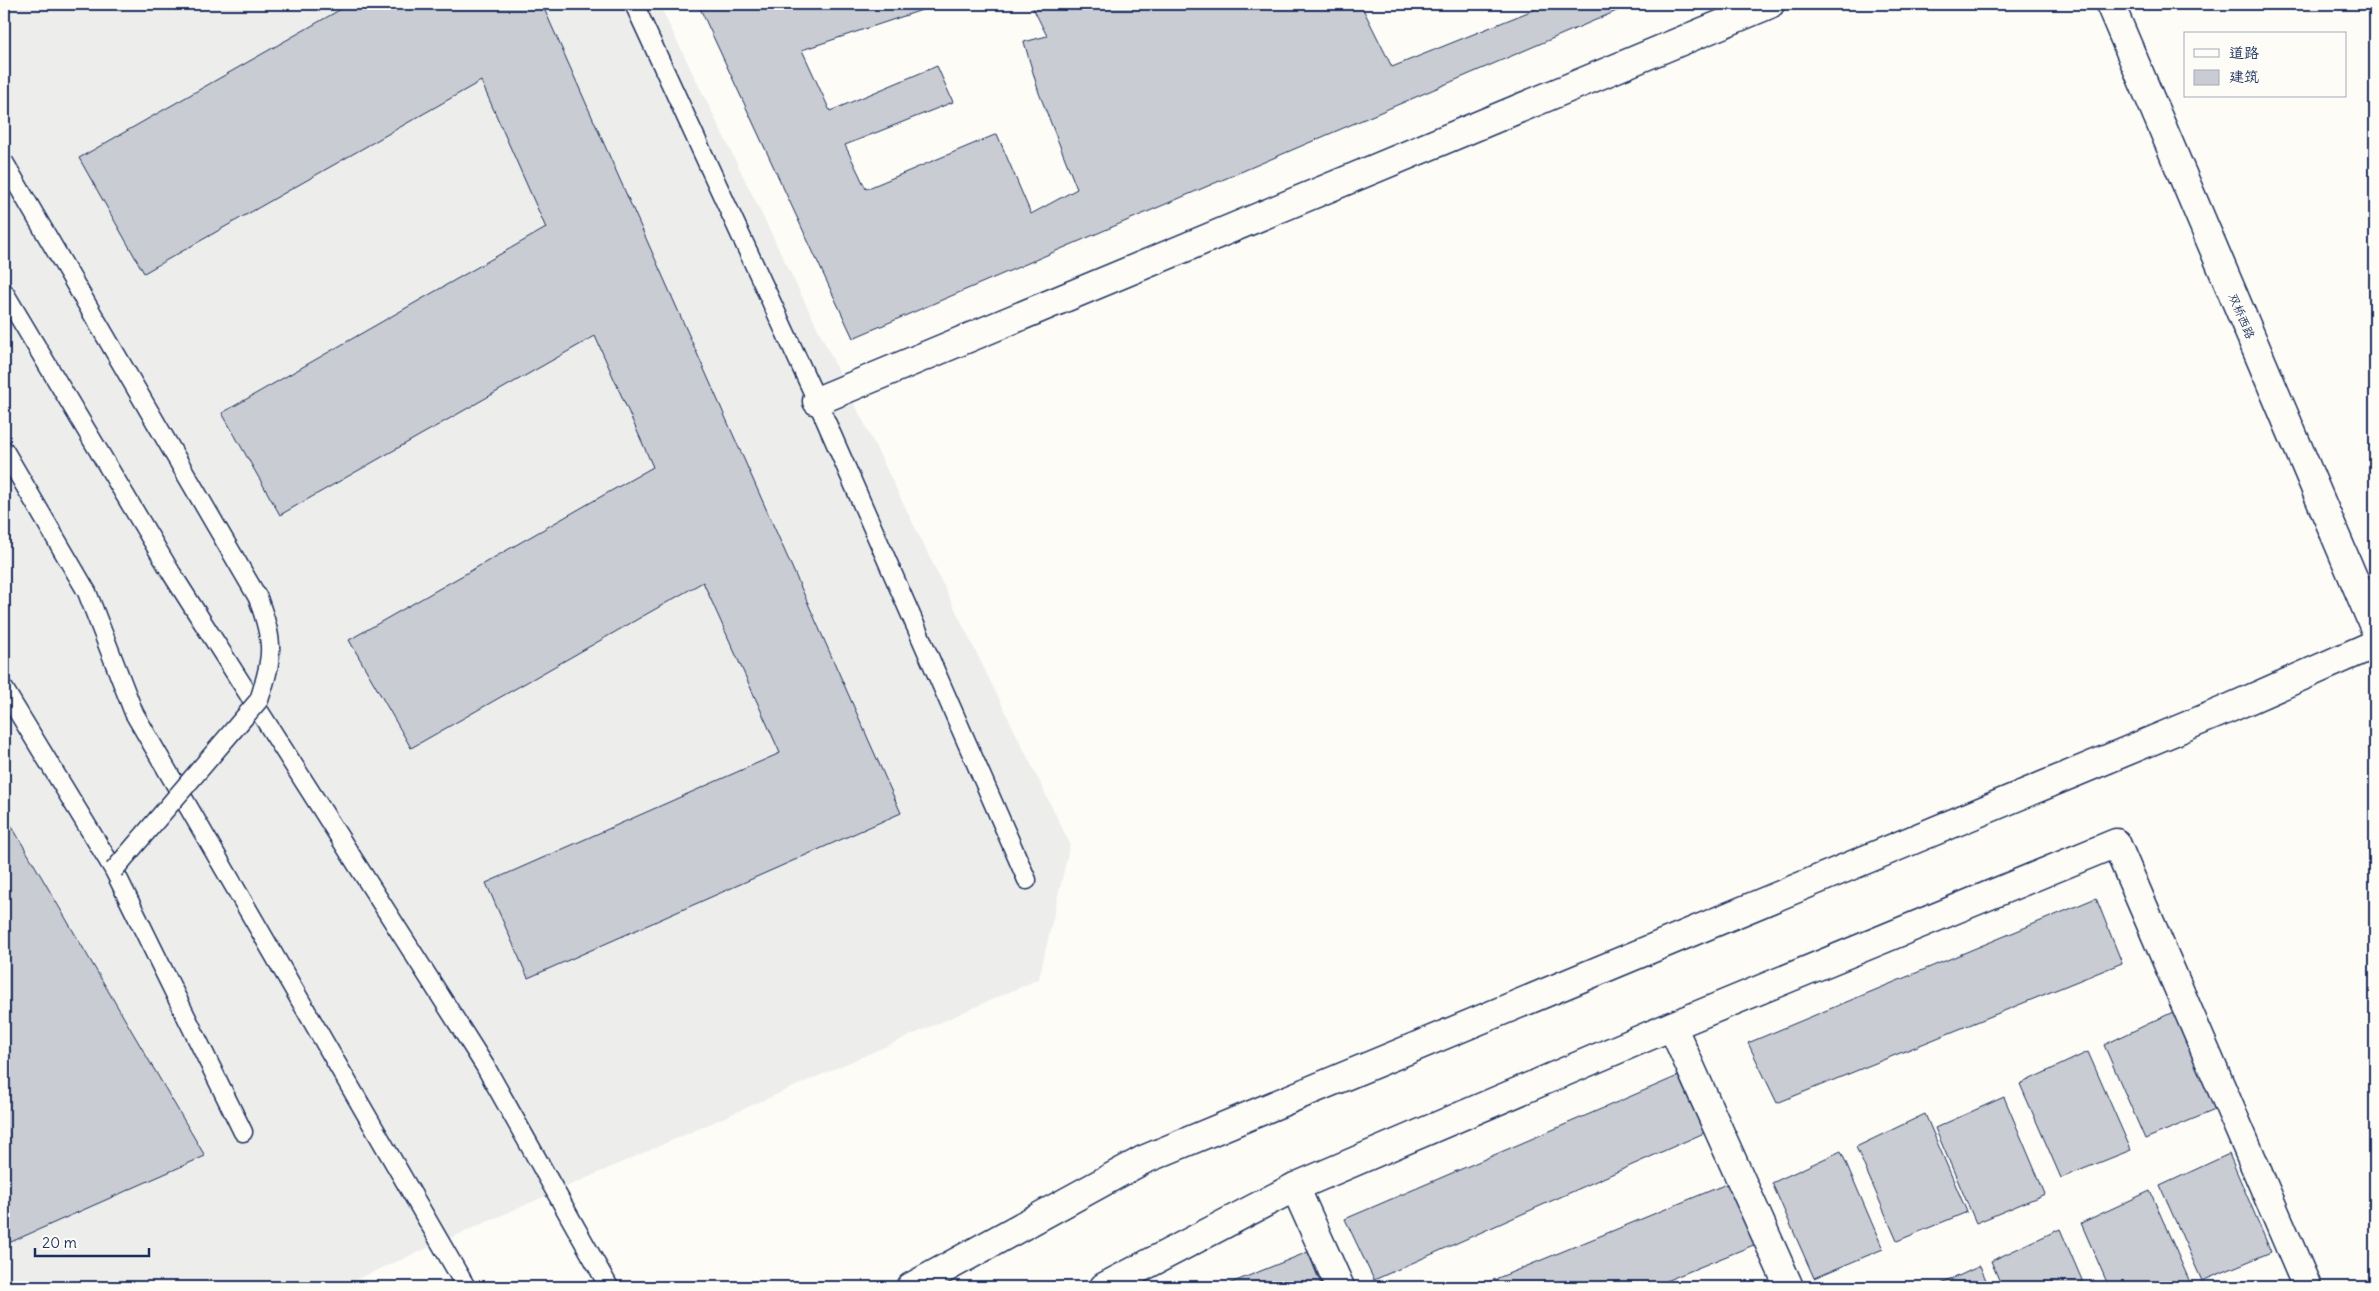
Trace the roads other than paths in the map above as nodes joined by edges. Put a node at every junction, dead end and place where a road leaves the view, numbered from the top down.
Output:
1 (634, 4) edge
2 (1770, 4) edge
3 (2110, 4) edge
4 (4, 162) edge
5 (4, 292) edge
6 (817, 401) junction
7 (4, 450) edge
8 (2375, 629) edge
9 (2375, 644) edge
10 (4, 688) edge
11 (114, 870) junction
12 (1027, 880) dead end
13 (1672, 1026) junction
14 (243, 1132) dead end
15 (1295, 1187) junction
16 (466, 1287) edge
17 (609, 1287) edge
18 (911, 1287) edge
19 (1104, 1287) edge
20 (1340, 1287) edge
21 (1789, 1287) edge
22 (2308, 1287) edge

1 - 6 lane
2 - 6 street
3 - 8 street, 双桥西路
4 - 11 lane, bridge
5 - 17 lane
6 - 12 lane
7 - 16 lane
9 - 18 street
10 - 11 lane
11 - 14 lane
13 - 15 street
13 - 21 street
13 - 22 street
15 - 19 street
15 - 20 street

